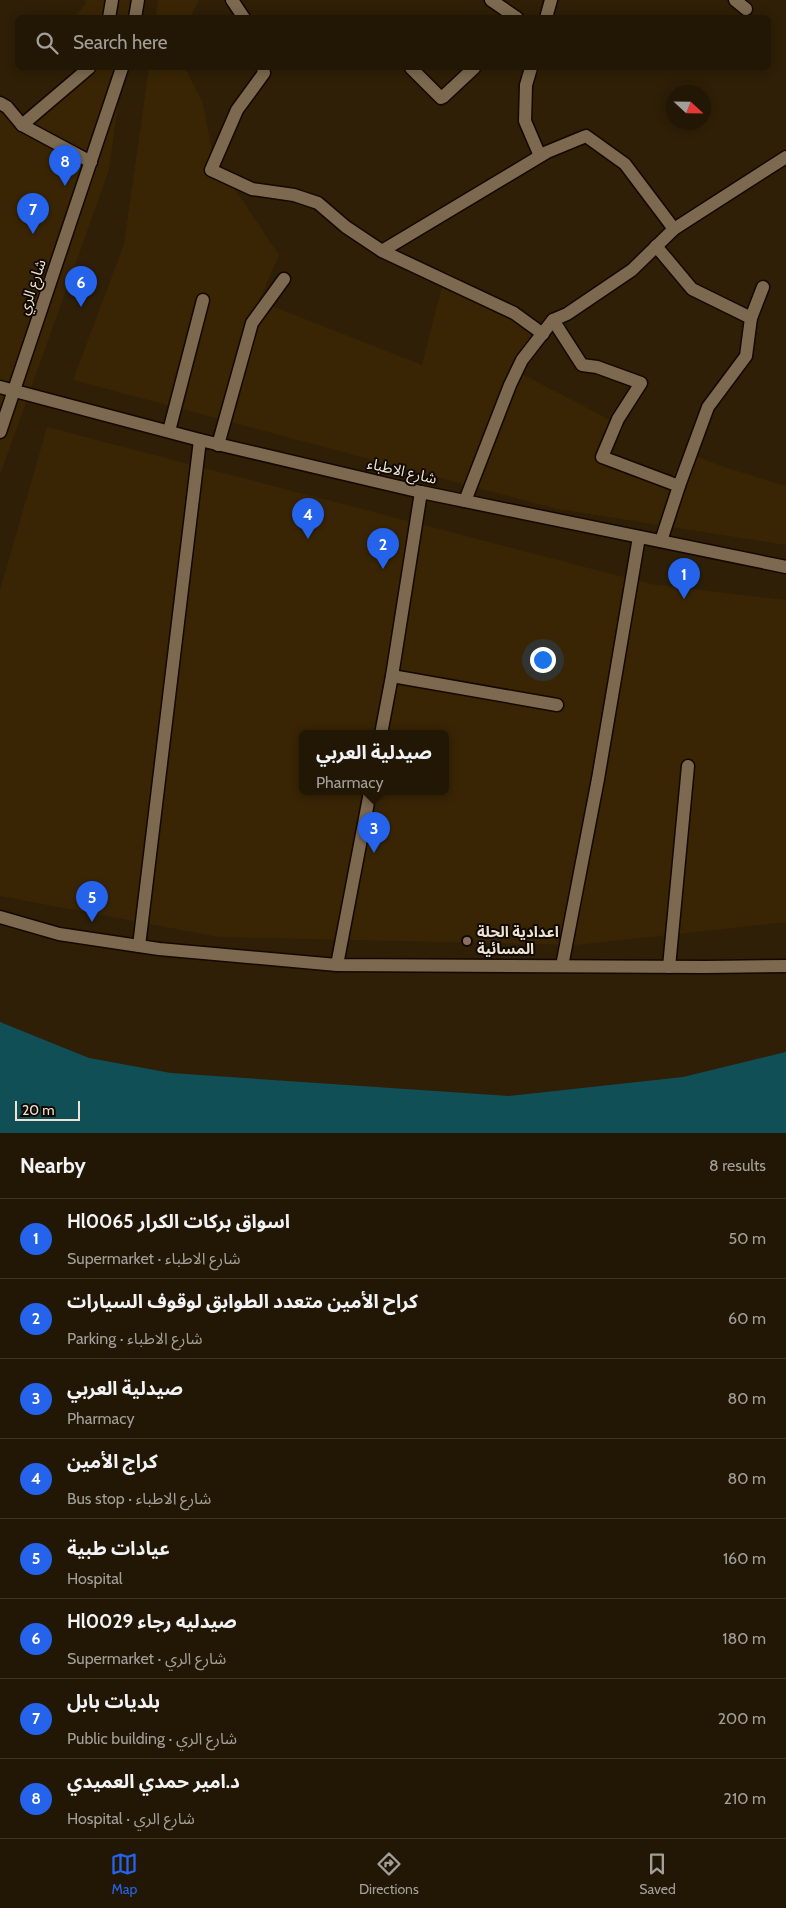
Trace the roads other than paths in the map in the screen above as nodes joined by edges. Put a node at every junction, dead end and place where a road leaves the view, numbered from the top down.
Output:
1 (112, 0) edge
2 (138, 0) edge
3 (232, 0) edge
4 (492, 0) edge
5 (551, 0) edge
6 (735, 0) edge
7 (746, 9) dead end
8 (110, 15) edge
9 (136, 15) edge
10 (242, 15) edge
11 (512, 15) edge
12 (547, 15) edge
13 (88, 70) edge
14 (121, 70) edge
15 (263, 70) edge
16 (413, 70) edge
17 (472, 70) edge
18 (530, 70) edge
19 (0, 104) edge
20 (22, 125) junction
21 (540, 156) junction
22 (786, 157) edge
23 (91, 162) junction
24 (674, 229) junction
25 (656, 246) junction
26 (382, 251) junction
27 (284, 279) dead end
28 (763, 287) dead end
29 (203, 300) dead end
30 (751, 318) junction
31 (553, 320) junction
32 (543, 334) junction
33 (0, 387) edge
34 (14, 390) junction
35 (0, 432) edge
36 (169, 432) junction
37 (200, 440) junction
38 (218, 445) junction
39 (679, 486) junction
40 (421, 492) junction
41 (465, 501) junction
42 (639, 537) junction
43 (661, 542) junction
44 (786, 567) edge
45 (392, 676) junction
46 (557, 705) dead end
47 (382, 730) edge
48 (688, 766) dead end
49 (369, 795) edge
50 (0, 917) edge
51 (140, 946) junction
52 (336, 965) junction
53 (562, 966) junction
54 (786, 966) edge
55 (669, 967) junction

1 - 8 street
2 - 9 street
3 - 10 street
4 - 11 street
5 - 12 street
6 - 7 street
13 - 20 street
14 - 23 street, شارع الري
15 - 26 street
16 - 17 street
18 - 21 street
19 - 20 street
20 - 23 street
21 - 24 street
21 - 26 street
22 - 24 street
23 - 34 street, شارع الري
24 - 25 street
25 - 30 street
25 - 31 street
26 - 32 street
27 - 38 street
28 - 30 street
29 - 36 street
30 - 39 street
31 - 32 street
31 - 39 street
32 - 41 street
33 - 34 street, شارع الاطباء
34 - 35 street, شارع الري
34 - 36 street, شارع الاطباء
36 - 37 street, شارع الاطباء
37 - 38 street, شارع الاطباء
37 - 51 street
38 - 40 street, شارع الاطباء
39 - 43 street
40 - 41 street, شارع الاطباء
40 - 45 street
41 - 42 street, شارع الاطباء
42 - 43 street, شارع الاطباء
42 - 53 street
43 - 44 street, شارع الاطباء
45 - 46 street
45 - 47 street
48 - 55 street
49 - 52 street
50 - 51 street
51 - 52 street
52 - 53 street
53 - 55 street
54 - 55 street

